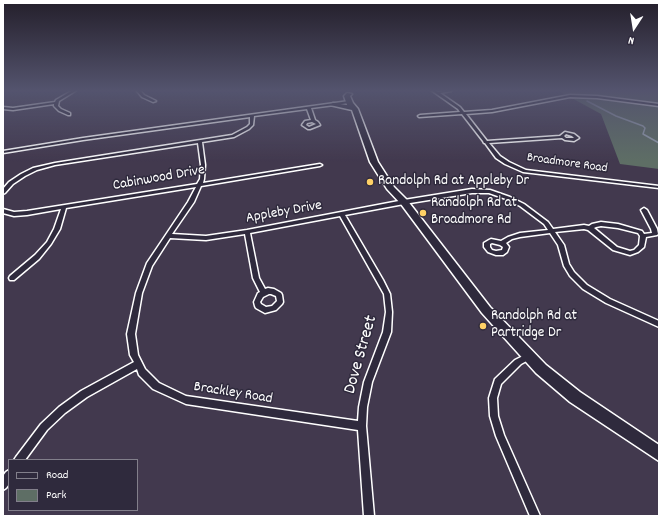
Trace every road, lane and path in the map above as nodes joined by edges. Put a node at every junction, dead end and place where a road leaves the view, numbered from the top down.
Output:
1 (265, 114) edge
2 (311, 114) edge
3 (355, 114) edge
4 (446, 114) edge
5 (464, 114) edge
6 (252, 116) junction
7 (420, 116) dead end
8 (313, 121) dead end
9 (563, 137) dead end
10 (200, 142) junction
11 (486, 142) junction
12 (3, 152) edge
13 (320, 165) dead end
14 (200, 184) junction
15 (659, 187) edge
16 (3, 192) edge
17 (404, 202) junction
18 (64, 208) junction
19 (644, 210) dead end
20 (3, 212) edge
21 (342, 214) junction
22 (590, 228) junction
23 (553, 231) junction
24 (247, 232) junction
25 (168, 236) junction
26 (643, 236) junction
27 (502, 243) dead end
28 (12, 278) dead end
29 (264, 293) dead end
30 (659, 324) edge
31 (529, 356) junction
32 (138, 364) junction
33 (362, 426) junction
34 (659, 454) edge
35 (20, 459) edge
36 (369, 516) edge
37 (535, 516) edge

1 - 6 street
2 - 8 street
3 - 17 main road
4 - 7 street
5 - 11 street, Broadmore Road
6 - 10 street, Cabinwood Drive
6 - 12 street
9 - 11 street
10 - 14 street, Brackley Road
10 - 16 street, Cabinwood Drive
11 - 15 street, Broadmore Road
13 - 14 street, Cabinwood Drive
14 - 18 street, Cabinwood Drive
14 - 25 street, Brackley Road
17 - 21 street, Appleby Drive
17 - 23 street
17 - 31 main road
18 - 20 street, Cabinwood Drive
18 - 28 street
19 - 26 street
21 - 24 street, Appleby Drive
21 - 33 street, Dove Street
22 - 23 street
22 - 26 street
22 - 26 street
23 - 27 street
23 - 30 street
24 - 25 street, Appleby Drive
24 - 29 street
25 - 32 street, Brackley Road
31 - 34 main road
31 - 37 street
32 - 33 street, Brackley Road
32 - 35 street
33 - 36 street, Dove Street

